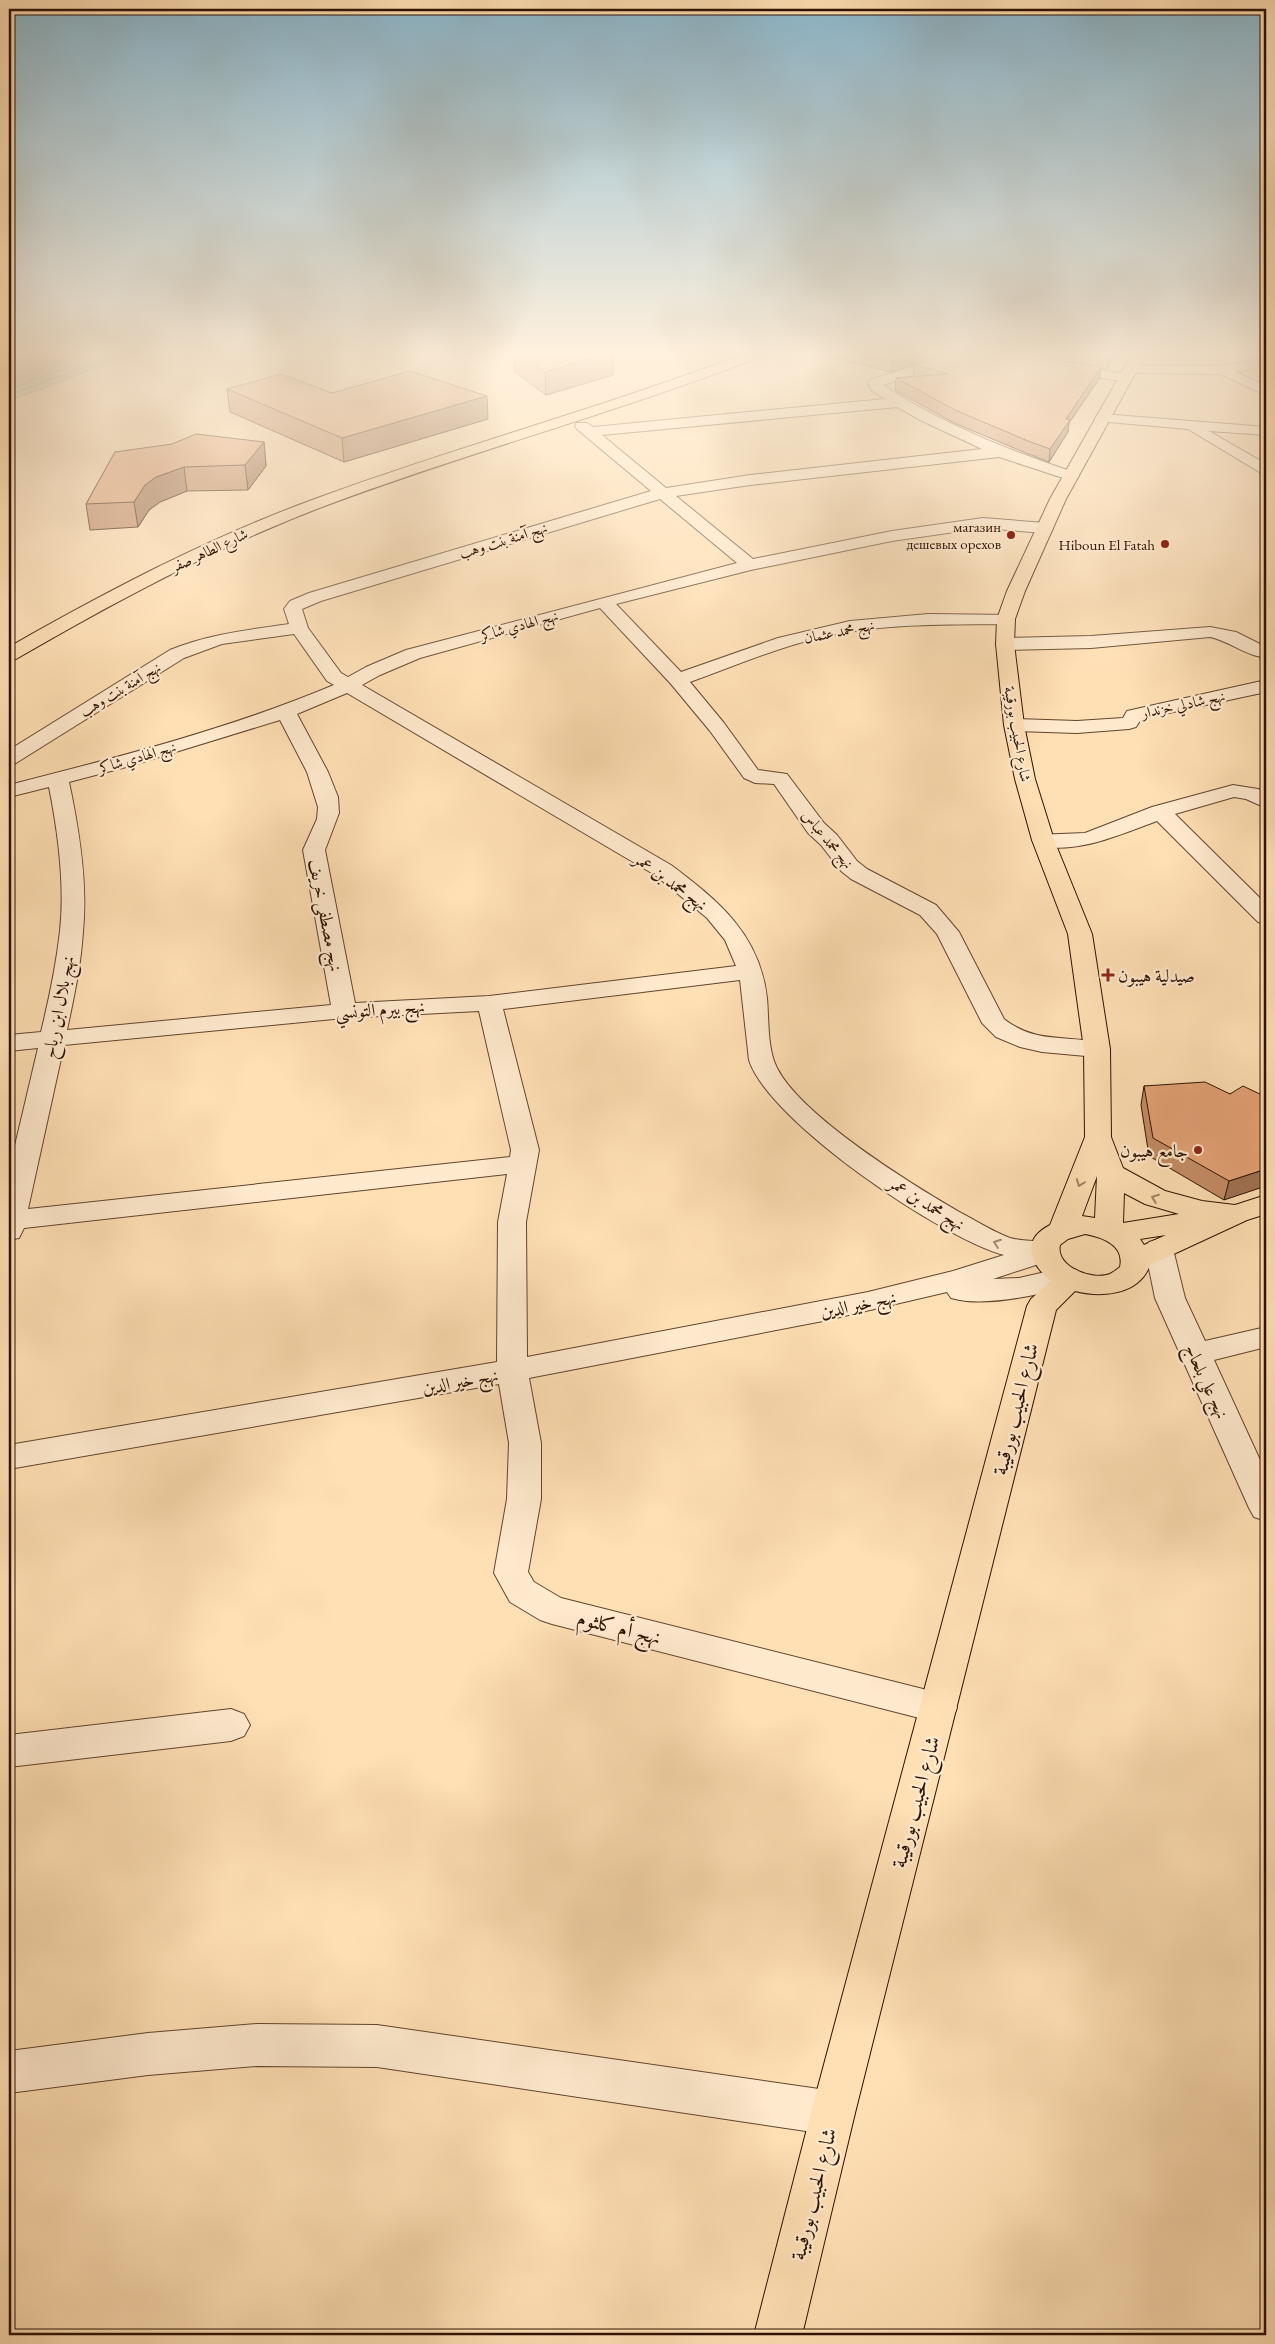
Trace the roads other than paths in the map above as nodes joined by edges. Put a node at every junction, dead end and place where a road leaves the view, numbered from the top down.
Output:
1 (438, 461) edge
2 (618, 461) edge
3 (625, 461) edge
4 (916, 461) edge
5 (1028, 461) edge
6 (1079, 461) edge
7 (1251, 461) edge
8 (1266, 470) edge
9 (1071, 476) junction
10 (663, 493) junction
11 (637, 501) junction
12 (1045, 528) junction
13 (750, 565) junction
14 (604, 602) junction
15 (296, 618) junction
16 (1006, 619) junction
17 (1005, 644) junction
18 (1265, 653) edge
19 (9, 655) edge
20 (678, 680) junction
21 (347, 686) junction
22 (1266, 686) edge
23 (286, 712) junction
24 (1014, 725) junction
25 (9, 758) edge
26 (58, 779) junction
27 (9, 791) edge
28 (1266, 802) edge
29 (1160, 812) junction
30 (1043, 840) junction
31 (1266, 916) edge
32 (751, 971) junction
33 (488, 1003) junction
34 (344, 1011) junction
35 (52, 1040) junction
36 (9, 1043) edge
37 (1097, 1049) junction
38 (1098, 1137) junction
39 (524, 1164) junction
40 (1111, 1173) junction
41 (1266, 1204) edge
42 (1237, 1214) junction
43 (943, 1216) junction
44 (10, 1226) edge
45 (1063, 1229) junction
46 (1112, 1232) junction
47 (1045, 1251) junction
48 (1148, 1254) junction
49 (996, 1270) junction
50 (1068, 1278) junction
51 (910, 1293) junction
52 (1030, 1297) junction
53 (1266, 1336) edge
54 (1195, 1354) junction
55 (512, 1372) junction
56 (9, 1457) edge
57 (1266, 1508) edge
58 (939, 1708) junction
59 (231, 1725) dead end
60 (9, 1751) edge
61 (9, 2072) edge
62 (833, 2113) junction
63 (778, 2335) edge

1 - 19 main road, شارع الطاهر صفر
2 - 11 street
3 - 10 street
4 - 10 street, نهج آمنة بنت وهب
5 - 9 street, نهج آمنة بنت وهب
6 - 9 main road, شارع الحبيب بورقيبة
7 - 8 street
9 - 12 main road, شارع الحبيب بورقيبة
10 - 11 street, نهج آمنة بنت وهب
10 - 13 street
11 - 15 street, نهج آمنة بنت وهب
12 - 13 street, نهج الهادي شاكر
12 - 16 main road, شارع الحبيب بورقيبة
13 - 14 street, نهج الهادي شاكر
14 - 20 street, نهج محمد عباس
14 - 21 street, نهج الهادي شاكر
15 - 21 street, نهج محمد بن عمر
15 - 25 street, نهج آمنة بنت وهب
16 - 17 main road, شارع الحبيب بورقيبة
16 - 20 street, نهج محمد عثمان
17 - 18 street
17 - 24 main road, شارع الحبيب بورقيبة
20 - 37 street, نهج محمد عباس
21 - 23 street, نهج الهادي شاكر
21 - 32 street, نهج محمد بن عمر
22 - 24 street, نهج شادلي خزندار
23 - 26 street, نهج الهادي شاكر
23 - 34 street, نهج مصطفى خريف
24 - 30 main road, شارع الحبيب بورقيبة
26 - 27 street, نهج الهادي شاكر
26 - 35 street, نهج بلال ابن رباح
28 - 29 street
29 - 30 street
29 - 31 street
30 - 37 main road, شارع الحبيب بورقيبة
32 - 33 street, نهج بيرم التونسي
32 - 43 street, نهج محمد بن عمر
33 - 34 street, نهج بيرم التونسي
33 - 39 street, نهج أم كلثوم
34 - 35 street, نهج بيرم التونسي
35 - 36 street, نهج بيرم التونسي
35 - 44 street, نهج بلال ابن رباح
37 - 38 main road, شارع الحبيب بورقيبة
38 - 40 main road, شارع الحبيب بورقيبة
38 -> 45 main road, شارع الحبيب بورقيبة
39 - 44 street
39 - 55 street, نهج أم كلثوم
42 -> 40 main road
40 - 46 main road, شارع الحبيب بورقيبة
41 - 42 main road
42 - 46 main road
42 - 48 main road
47 -> 43 street, نهج محمد بن عمر
43 - 49 street
45 - 46 main road
45 - 47 main road
46 - 48 main road
47 - 49 street, نهج خير الدين
47 - 50 main road
48 - 50 main road
48 - 54 street, نهج علي بلحاج
49 - 51 street, نهج خير الدين
49 - 52 street
50 - 52 main road
51 - 52 street, نهج خير الدين
51 - 55 street, نهج خير الدين
52 - 58 main road, شارع الحبيب بورقيبة
53 - 54 street
54 - 57 street, نهج علي بلحاج
55 - 56 street, نهج خير الدين
55 - 58 street, نهج أم كلثوم
58 - 62 main road, شارع الحبيب بورقيبة
59 - 60 street
61 - 62 street
62 - 63 main road, شارع الحبيب بورقيبة

